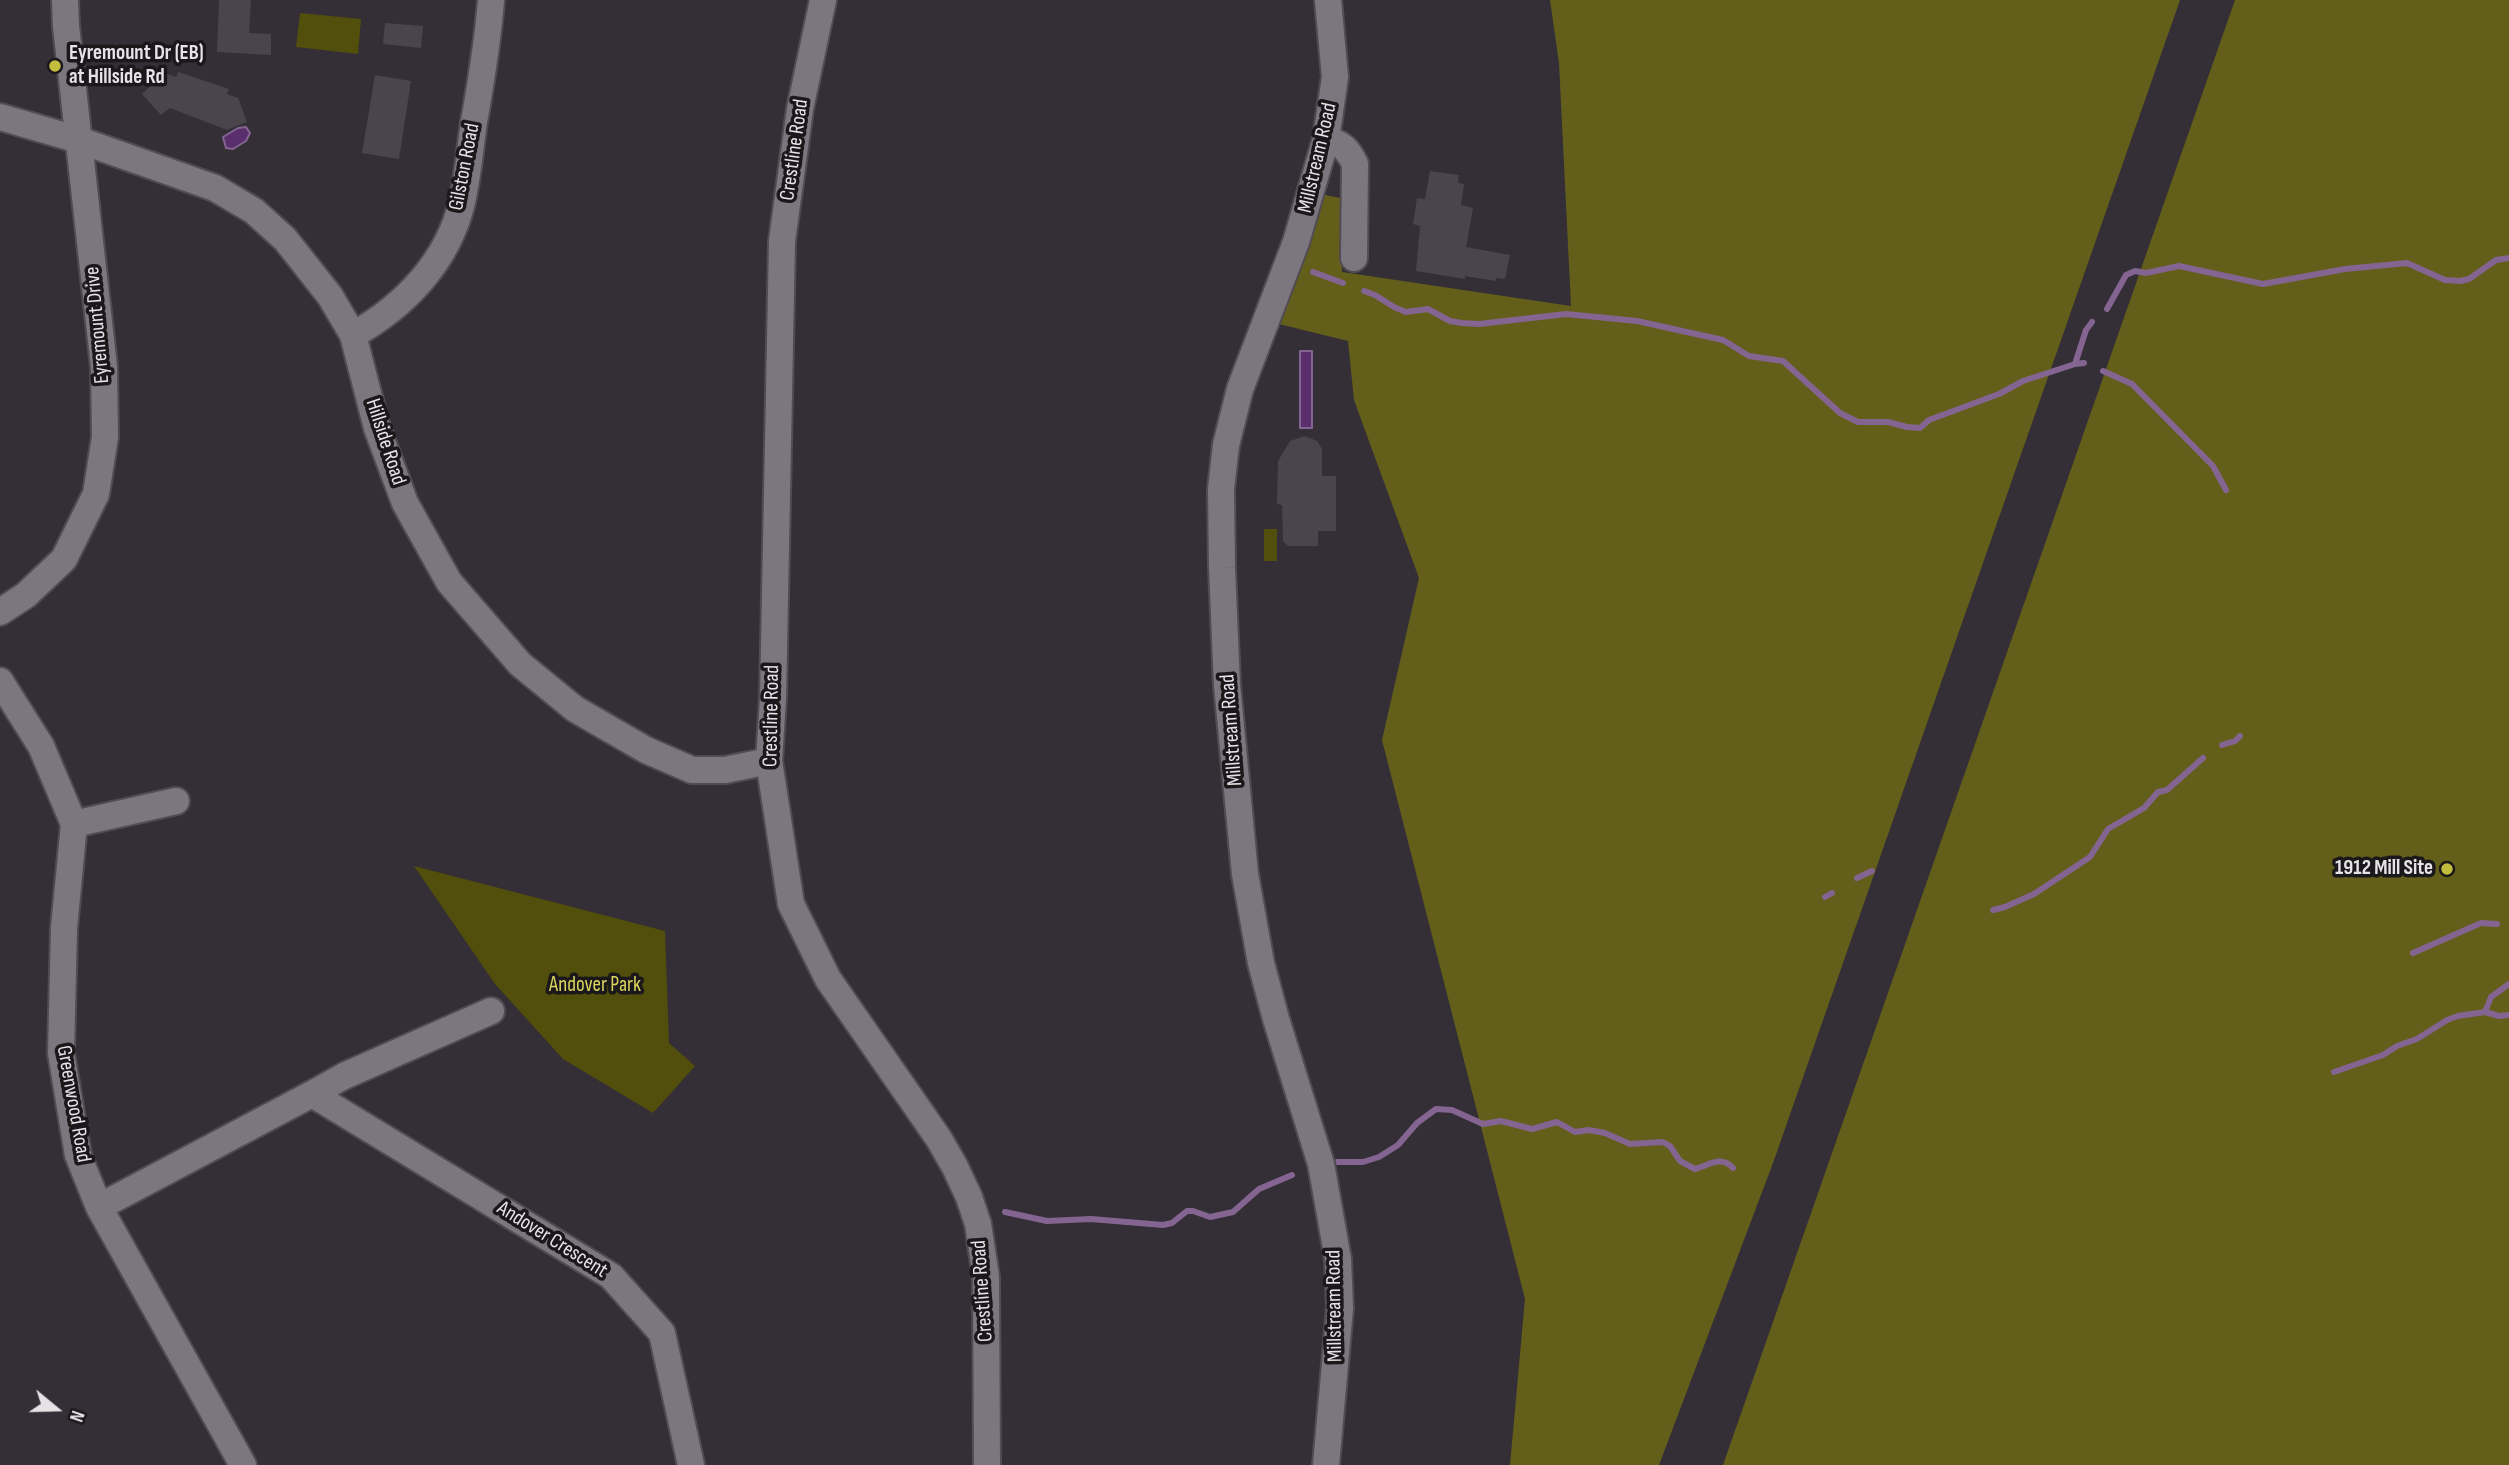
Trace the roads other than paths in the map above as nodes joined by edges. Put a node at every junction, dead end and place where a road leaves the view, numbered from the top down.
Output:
1 (65, 0) edge
2 (491, 0) edge
3 (823, 0) edge
4 (1328, 0) edge
5 (0, 117) edge
6 (1326, 139) junction
7 (79, 140) junction
8 (1354, 258) dead end
9 (353, 335) junction
10 (0, 612) edge
11 (0, 681) edge
12 (769, 761) junction
13 (176, 801) dead end
14 (75, 824) junction
15 (491, 1011) dead end
16 (312, 1094) junction
17 (99, 1207) junction
18 (243, 1465) edge
19 (691, 1465) edge
20 (987, 1465) edge
21 (1326, 1465) edge

1 - 7 street, Eyremount Drive
2 - 9 street, Gilston Road
3 - 12 street, Crestline Road
4 - 6 street, Millstream Road
5 - 7 street, Hillside Road
6 - 8 street
6 - 21 street, Millstream Road
7 - 9 street, Hillside Road
7 - 10 street, Eyremount Drive
9 - 12 street, Hillside Road
11 - 14 street, Greenwood Road
12 - 20 street, Crestline Road
13 - 14 street
14 - 17 street, Greenwood Road
15 - 16 street
16 - 17 street
16 - 19 street, Andover Crescent
17 - 18 street, Greenwood Road

